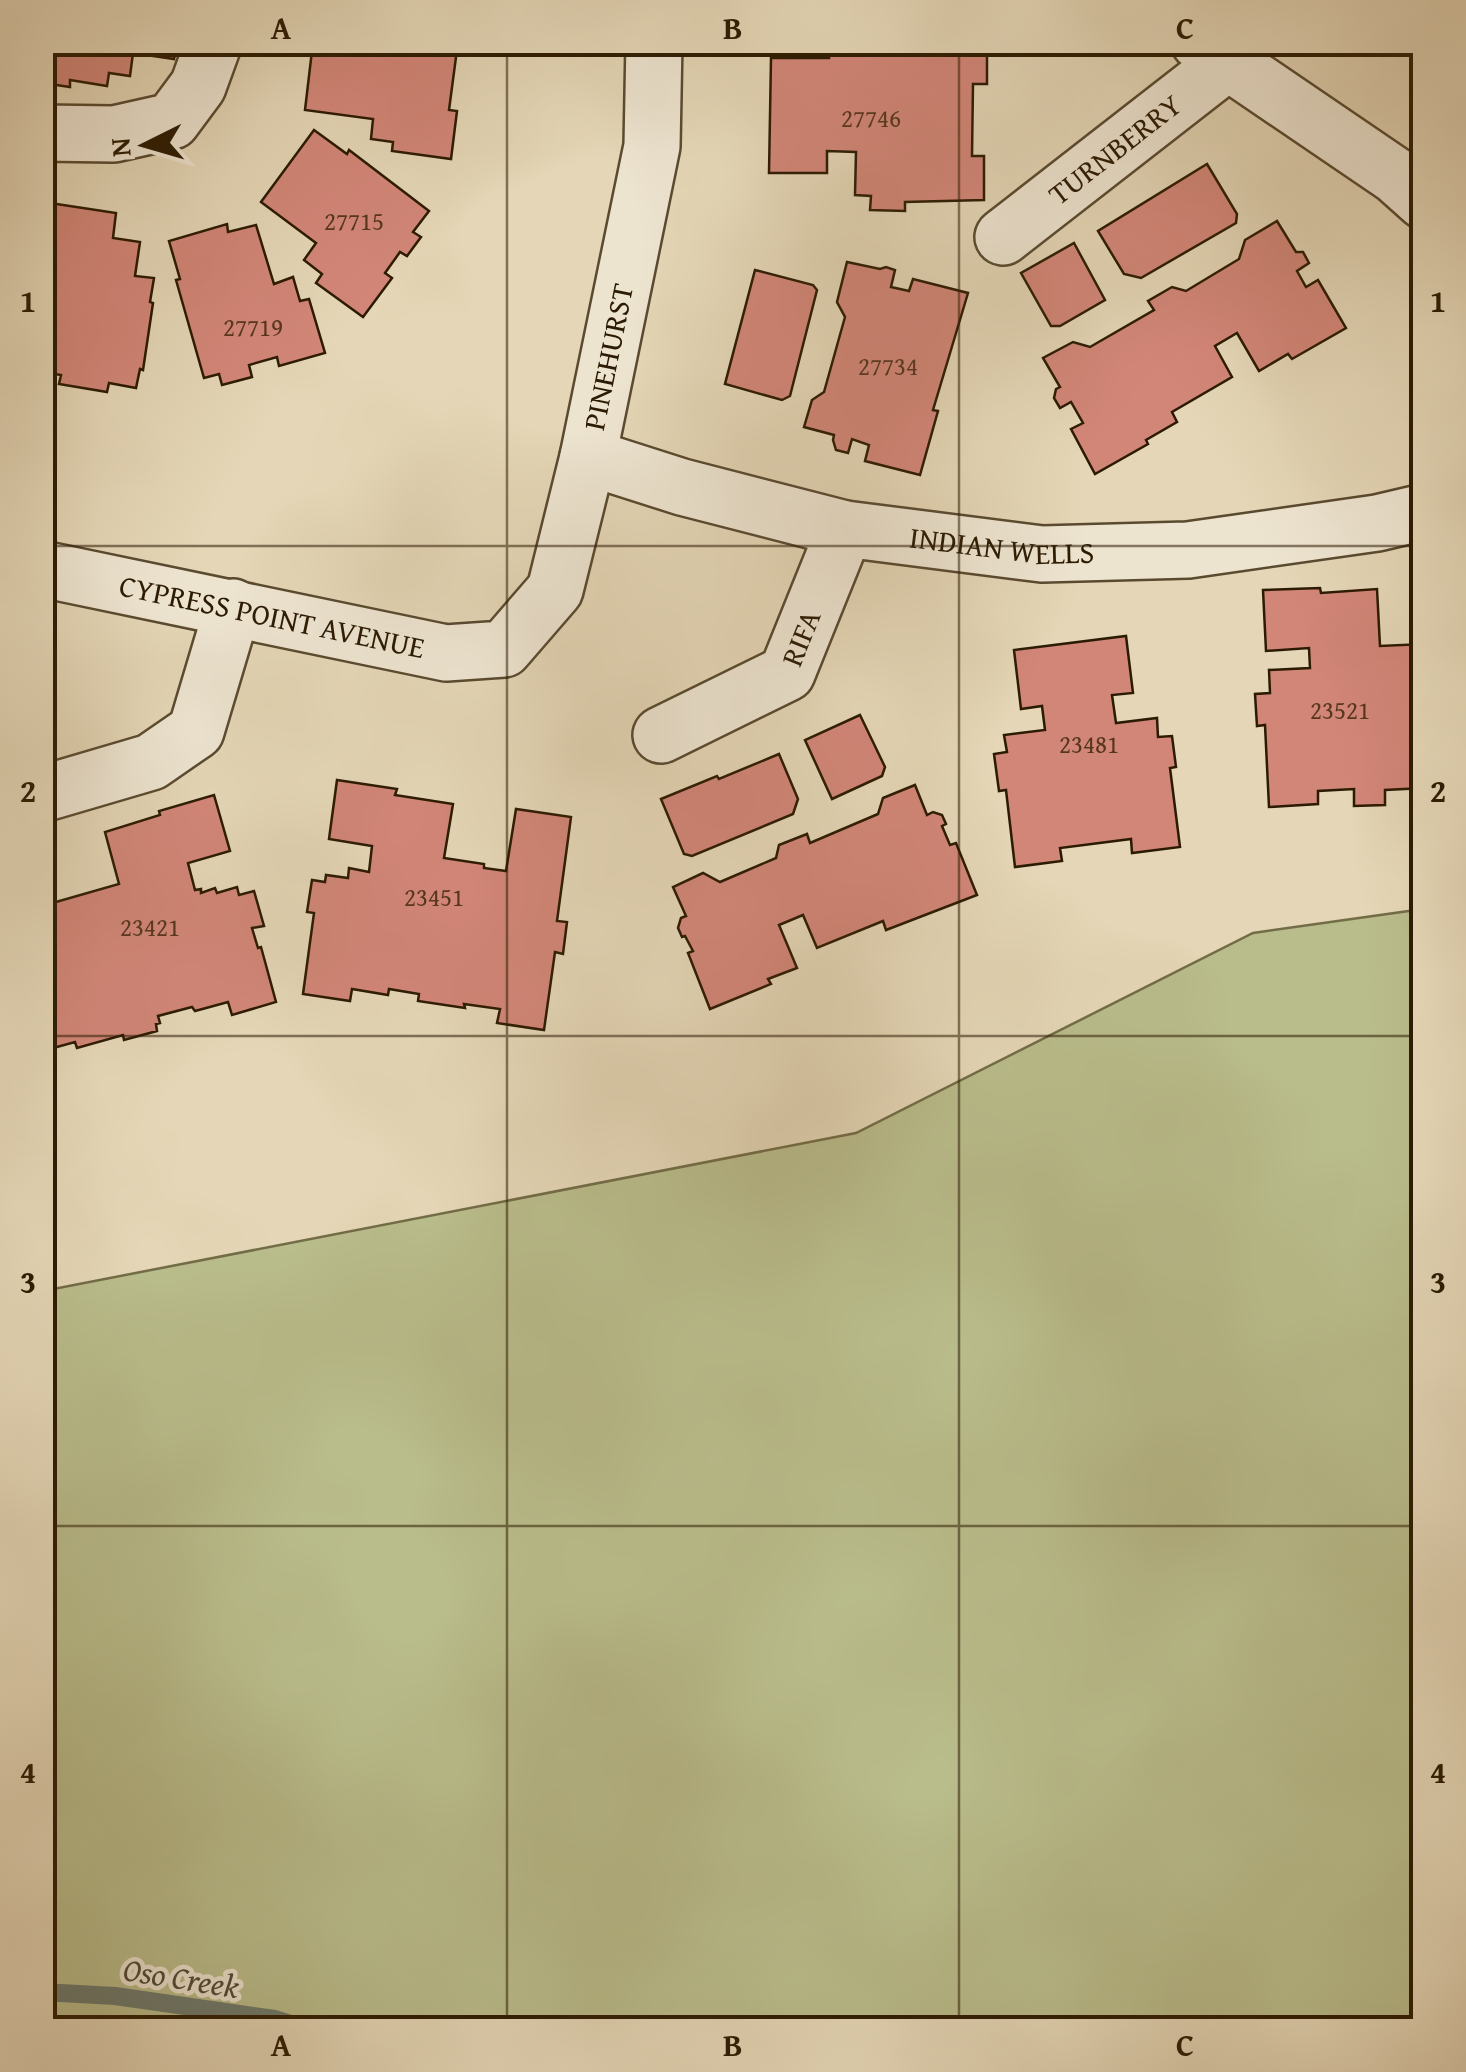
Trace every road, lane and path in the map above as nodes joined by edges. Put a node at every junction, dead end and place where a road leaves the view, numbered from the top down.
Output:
1 (214, 42) edge
2 (654, 42) edge
3 (1214, 52) edge
4 (42, 133) edge
5 (1414, 174) edge
6 (1003, 237) dead end
7 (588, 457) junction
8 (1424, 512) edge
9 (844, 530) junction
10 (42, 569) edge
11 (233, 607) junction
12 (504, 649) joint
13 (661, 735) dead end
14 (42, 794) edge

1 - 4 street
2 - 7 street, PINEHURST
3 - 5 street
3 - 6 street, TURNBERRY
7 - 9 street, INDIAN WELLS
7 - 12 street, PINEHURST
8 - 9 street, INDIAN WELLS
9 - 13 street, RIFA
10 - 11 street, CYPRESS POINT AVENUE
11 - 12 street, CYPRESS POINT AVENUE
11 - 14 street

